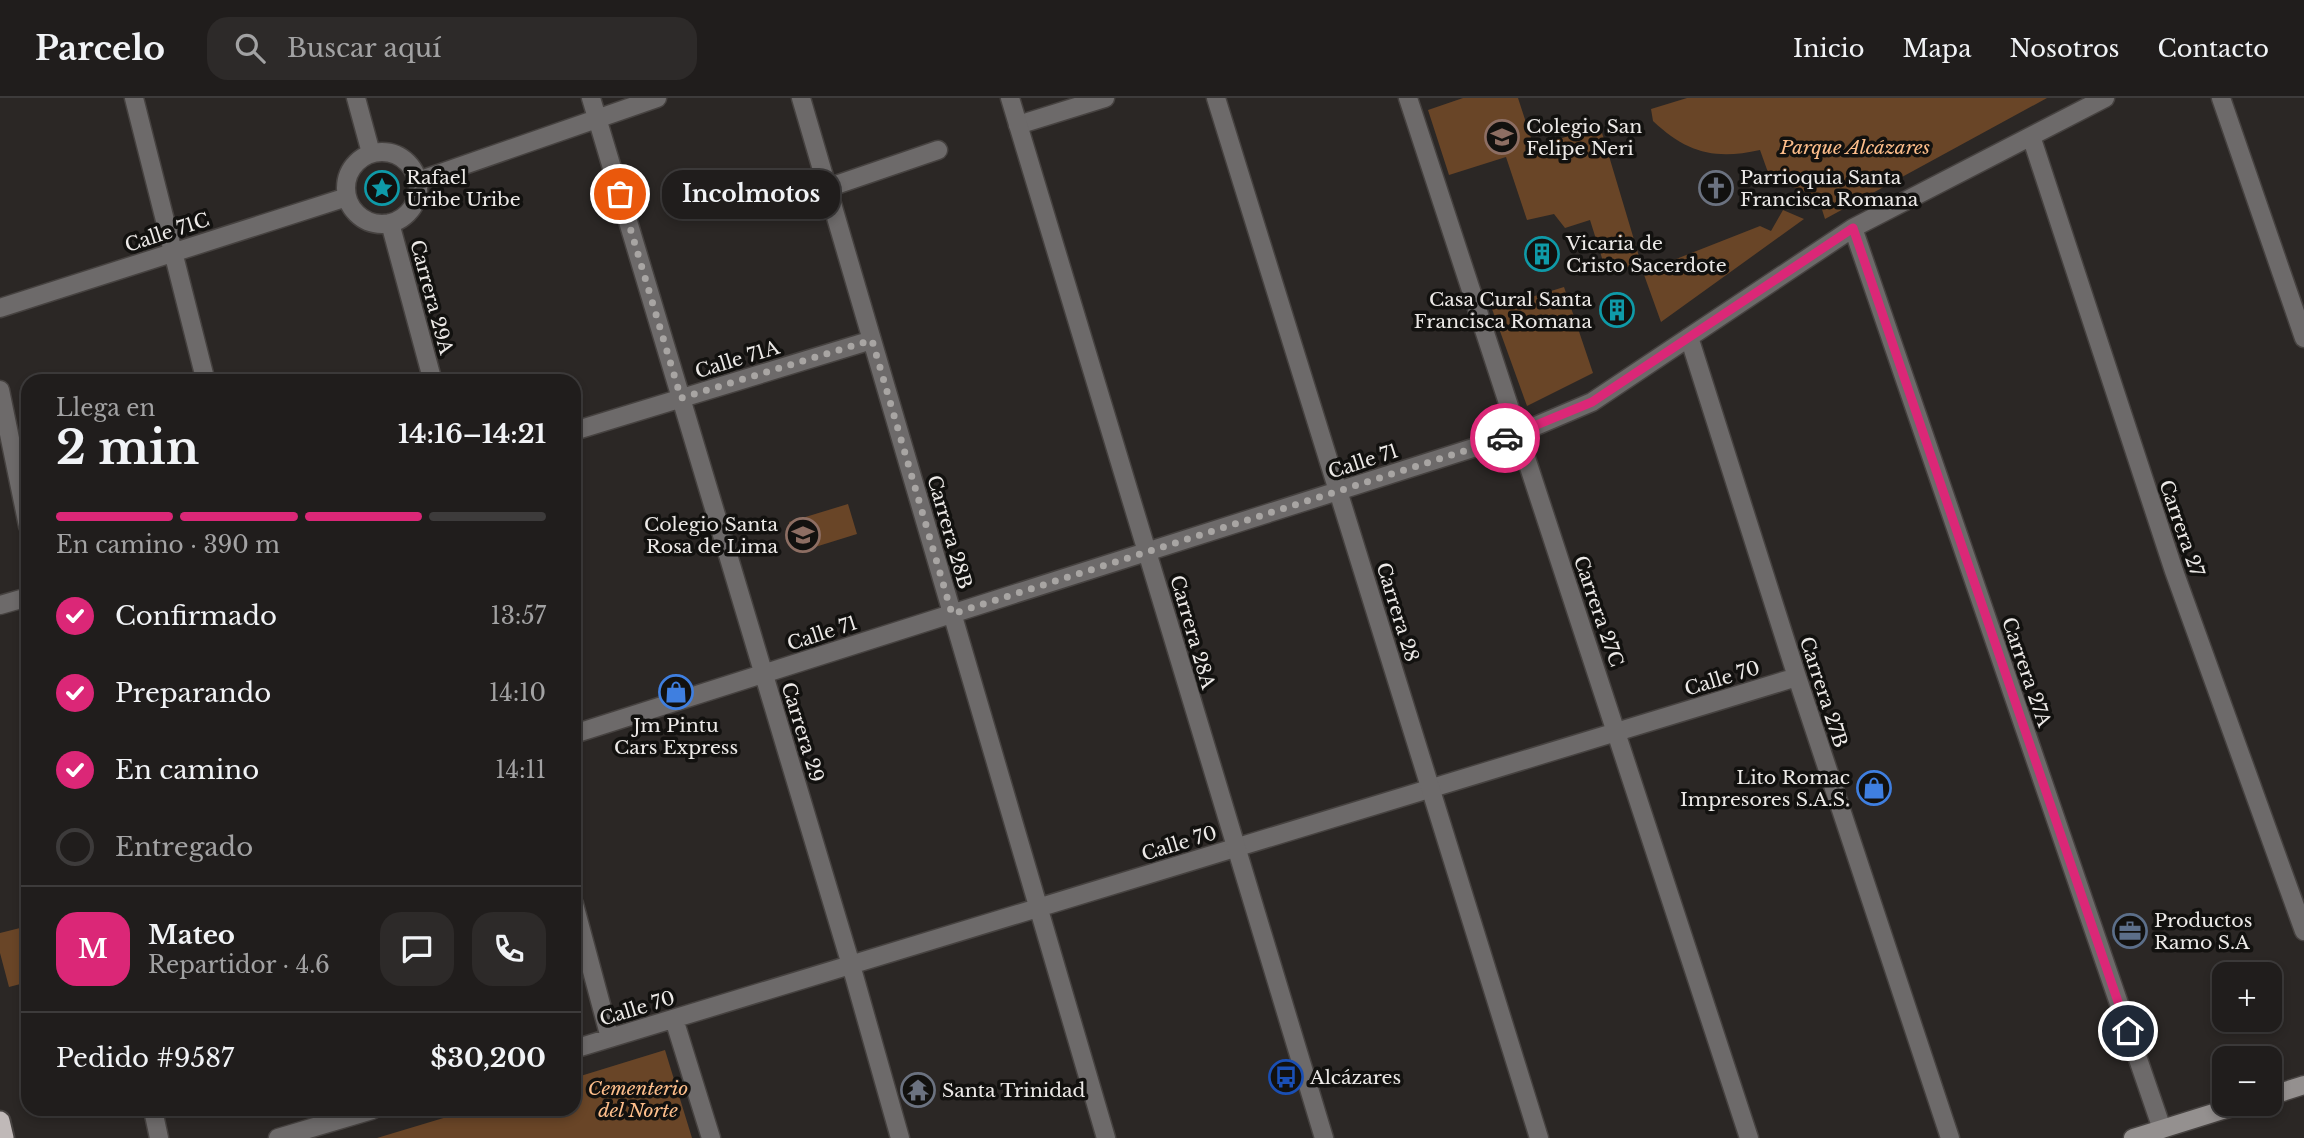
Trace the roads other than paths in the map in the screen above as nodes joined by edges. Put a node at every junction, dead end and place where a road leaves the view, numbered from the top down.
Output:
1 (134, 98) edge
2 (356, 98) edge
3 (591, 98) edge
4 (657, 98) edge
5 (801, 98) edge
6 (1010, 98) edge
7 (1105, 98) edge
8 (1216, 98) edge
9 (1408, 98) edge
10 (2105, 98) edge
11 (2221, 98) edge
12 (597, 118) junction
13 (1018, 125) junction
14 (2031, 136) junction
15 (937, 150) dead end
16 (371, 153) junction
17 (418, 181) junction
18 (827, 188) junction
19 (347, 197) junction
20 (390, 223) junction
21 (1853, 228) junction
22 (174, 252) junction
23 (0, 308) edge
24 (1689, 337) junction
25 (2304, 338) edge
26 (872, 340) junction
27 (204, 374) edge
28 (431, 374) edge
29 (0, 390) edge
30 (681, 398) junction
31 (581, 429) edge
32 (1517, 434) junction
33 (1339, 491) junction
34 (21, 492) edge
35 (1147, 552) junction
36 (21, 599) edge
37 (0, 605) edge
38 (952, 614) junction
39 (764, 674) junction
40 (1797, 677) junction
41 (581, 732) edge
42 (1618, 732) junction
43 (1430, 789) junction
44 (1234, 848) junction
45 (1039, 908) junction
46 (581, 930) edge
47 (2304, 931) edge
48 (851, 965) junction
49 (674, 1019) junction
50 (610, 1038) junction
51 (581, 1047) edge
52 (2304, 1085) edge
53 (2282, 1092) edge
54 (2212, 1113) edge
55 (154, 1116) edge
56 (352, 1116) edge
57 (0, 1121) edge
58 (2162, 1129) junction
59 (4, 1138) edge
60 (159, 1138) edge
61 (278, 1138) edge
62 (711, 1138) edge
63 (900, 1138) edge
64 (1106, 1138) edge
65 (1324, 1138) edge
66 (1539, 1138) edge
67 (1749, 1138) edge
68 (1950, 1138) edge
69 (2133, 1138) edge

1 - 22 street
2 - 16 street
3 - 12 street, Carrera 29
4 - 12 street
5 - 18 street, Carrera 28B
6 - 13 street, Carrera 28A
7 - 13 street
8 - 33 street, Carrera 28
9 - 32 street, Carrera 27C
10 - 14 street, Calle 71
11 - 25 street
12 - 17 street
12 - 30 street, Carrera 29
13 - 35 street, Carrera 28A
14 - 21 street, Calle 71
14 - 47 street, Carrera 27
15 - 18 street
16 - 17 street
16 - 19 street
17 - 20 street
18 - 26 street, Carrera 28B
19 - 20 street
19 - 22 street, Calle 71C
20 - 28 street, Carrera 29A
21 - 24 street, Calle 71
21 - 58 street, Carrera 27A
22 - 23 street, Calle 71C
22 - 27 street
24 - 32 street, Calle 71
24 - 40 street, Carrera 27B
26 - 30 street, Calle 71A
26 - 38 street, Carrera 28B
29 - 34 street
30 - 31 street, Calle 71A
30 - 39 street, Carrera 29
32 - 33 street, Calle 71
32 - 42 street, Carrera 27C
33 - 35 street, Calle 71
33 - 43 street, Carrera 28
35 - 38 street, Calle 71
35 - 44 street, Carrera 28A
36 - 37 street
38 - 39 street, Calle 71
38 - 45 street, Carrera 28B
39 - 41 street, Calle 71
39 - 48 street, Carrera 29
40 - 42 street, Calle 70
40 - 68 street, Carrera 27B
42 - 43 street, Calle 70
42 - 67 street, Carrera 27C
43 - 44 street, Calle 70
43 - 66 street, Carrera 28
44 - 45 street, Calle 70
44 - 65 street, Carrera 28A
45 - 48 street, Calle 70
45 - 64 street, Carrera 28B
46 - 50 street
48 - 49 street, Calle 70
48 - 63 street, Carrera 29
49 - 50 street, Calle 70
49 - 62 street
50 - 51 street, Calle 70
52 - 53 main road
54 - 58 main road
55 - 60 street
56 - 61 street
57 - 59 highway
58 - 69 main road

